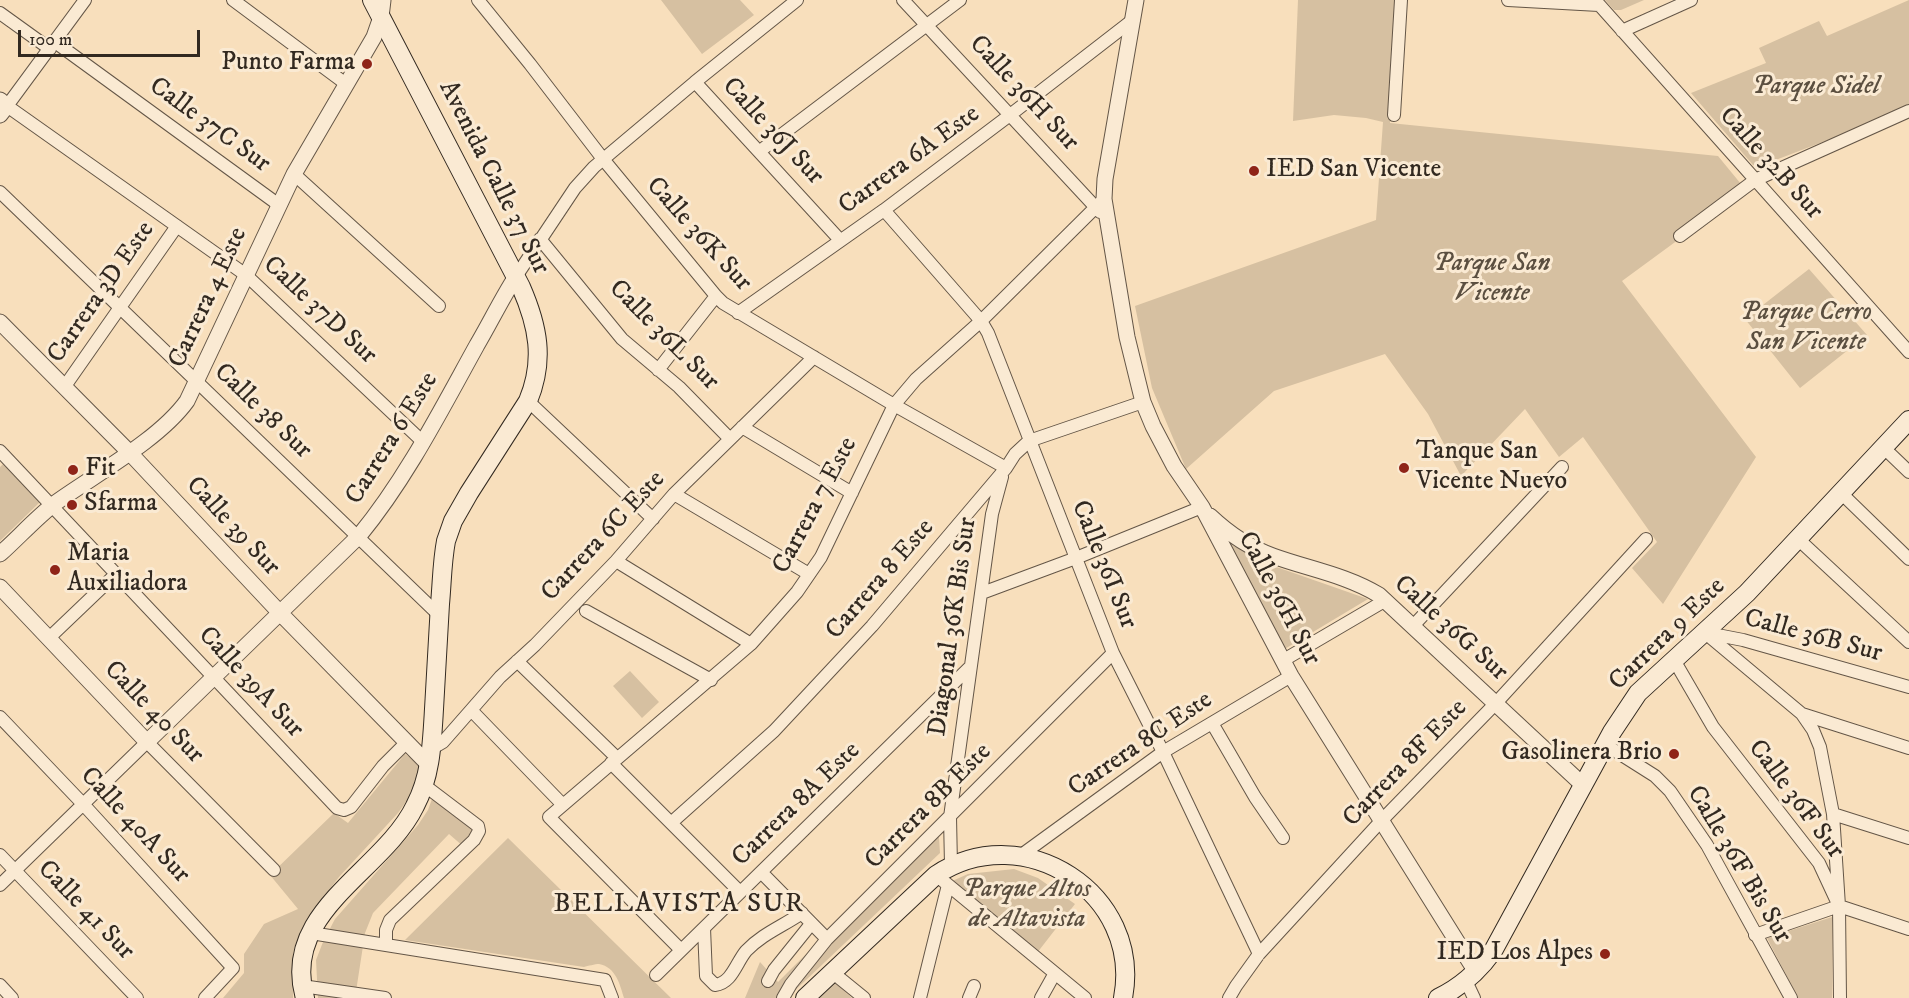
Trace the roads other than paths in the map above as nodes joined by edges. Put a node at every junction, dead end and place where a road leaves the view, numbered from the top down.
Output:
1 (85, 0) edge
2 (233, 0) edge
3 (372, 0) edge
4 (478, 0) edge
5 (797, 0) edge
6 (903, 0) edge
7 (960, 0) edge
8 (1401, 0) edge
9 (1508, 0) edge
10 (1691, 0) edge
11 (1597, 2) edge
12 (1134, 6) edge
13 (382, 8) edge
14 (0, 13) edge
15 (926, 26) junction
16 (1622, 31) junction
17 (53, 46) junction
18 (695, 82) junction
19 (346, 84) junction
20 (2, 107) edge
21 (1909, 111) edge
22 (1010, 115) junction
23 (1394, 116) dead end
24 (760, 151) junction
25 (603, 159) junction
26 (294, 174) junction
27 (1755, 180) junction
28 (0, 192) edge
29 (1100, 203) junction
30 (279, 205) junction
31 (884, 210) junction
32 (177, 226) junction
33 (1680, 236) dead end
34 (540, 239) junction
35 (840, 240) junction
36 (246, 275) junction
37 (515, 278) junction
38 (716, 296) junction
39 (439, 306) dead end
40 (120, 309) junction
41 (738, 313) junction
42 (981, 321) junction
43 (0, 322) edge
44 (1909, 352) edge
45 (814, 357) junction
46 (658, 370) junction
47 (197, 382) junction
48 (65, 386) junction
49 (531, 394) junction
50 (1143, 402) junction
51 (894, 405) junction
52 (1909, 420) edge
53 (742, 427) junction
54 (730, 439) junction
55 (422, 441) junction
56 (1029, 441) junction
57 (1883, 447) junction
58 (129, 452) junction
59 (2, 457) edge
60 (1562, 467) dead end
61 (1006, 468) junction
62 (1909, 472) edge
63 (852, 493) junction
64 (1841, 493) junction
65 (674, 494) junction
66 (52, 506) junction
67 (1202, 507) junction
68 (653, 519) junction
69 (359, 536) junction
70 (1646, 539) dead end
71 (1798, 539) junction
72 (0, 554) edge
73 (1076, 558) junction
74 (1909, 559) edge
75 (616, 561) junction
76 (116, 574) junction
77 (809, 574) junction
78 (0, 587) edge
79 (982, 592) junction
80 (1386, 600) junction
81 (586, 611) dead end
82 (280, 614) junction
83 (440, 616) junction
84 (1413, 626) junction
85 (1704, 632) junction
86 (49, 638) junction
87 (1909, 642) edge
88 (751, 644) junction
89 (1113, 653) junction
90 (1674, 660) junction
91 (517, 661) junction
92 (1282, 661) junction
93 (970, 667) junction
94 (1909, 674) edge
95 (1291, 676) junction
96 (214, 678) junction
97 (711, 680) junction
98 (1904, 686) edge
99 (1496, 703) junction
100 (472, 711) junction
101 (1802, 714) junction
102 (0, 717) edge
103 (1212, 723) junction
104 (147, 742) junction
105 (407, 742) junction
106 (1606, 745) junction
107 (1909, 748) edge
108 (1162, 752) junction
109 (430, 757) junction
110 (614, 760) junction
111 (424, 786) junction
112 (1584, 786) junction
113 (83, 804) junction
114 (563, 805) junction
115 (1833, 814) junction
116 (950, 817) junction
117 (1382, 820) junction
118 (671, 823) junction
119 (1283, 838) dead end
120 (1909, 838) edge
121 (0, 855) edge
122 (1020, 856) junction
123 (274, 870) dead end
124 (15, 871) junction
125 (761, 872) junction
126 (945, 875) junction
127 (0, 885) edge
128 (740, 892) junction
129 (1839, 906) junction
130 (802, 914) junction
131 (811, 924) junction
132 (704, 928) junction
133 (1909, 929) edge
134 (311, 933) junction
135 (1755, 935) junction
136 (827, 939) junction
137 (386, 945) junction
138 (681, 950) junction
139 (1258, 954) junction
140 (832, 972) junction
141 (1055, 973) junction
142 (656, 975) dead end
143 (1471, 977) junction
144 (768, 981) dead end
145 (0, 985) edge
146 (974, 986) dead end
147 (303, 992) edge
148 (356, 996) edge
149 (861, 997) edge
150 (12, 998) edge
151 (137, 998) edge
152 (205, 998) edge
153 (385, 998) edge
154 (612, 998) edge
155 (783, 998) edge
156 (805, 998) edge
157 (920, 998) edge
158 (969, 998) edge
159 (1041, 998) edge
160 (1085, 998) edge
161 (1123, 998) edge
162 (1229, 998) edge
163 (1438, 998) edge
164 (1474, 998) edge
165 (1791, 998) edge
166 (1840, 998) edge

1 - 17 street
2 - 19 street
3 - 13 main road, Avenida Calle 37 Sur
4 - 25 street, Calle 36K Sur
5 - 18 street, Carrera 6 Este
6 - 15 street, Calle 36H Sur
7 - 15 street
8 - 23 street
9 - 11 street
10 - 16 street
11 - 16 street, Calle 32B Sur
12 - 22 street, Carrera 6A Este
12 - 29 street
13 - 19 street, Carrera 4 Este
13 - 37 main road, Avenida Calle 37 Sur
14 - 17 street, Calle 37C Sur
15 - 22 street, Calle 36H Sur
15 - 24 street
16 - 27 street, Calle 32B Sur
17 - 20 street
17 - 30 street, Calle 37C Sur
18 - 24 street, Calle 36J Sur
18 - 25 street, Carrera 6 Este
19 - 26 street, Carrera 4 Este
20 - 32 street, Calle 37D Sur
21 - 27 street
22 - 29 street, Calle 36H Sur
22 - 31 street, Carrera 6A Este
24 - 35 street, Calle 36J Sur
25 - 34 street, Carrera 6 Este
25 - 38 street, Calle 36K Sur
26 - 30 street, Carrera 4 Este
26 - 39 street, Calle 37C Sur
27 - 33 street
27 - 44 street, Calle 32B Sur
28 - 40 street, Calle 38 Sur
29 - 42 street, Carrera 7 Este
29 - 50 street, Calle 36H Sur
30 - 36 street, Carrera 4 Este
31 - 35 street, Carrera 6A Este
31 - 42 street, Calle 36I Sur
32 - 36 street, Calle 37D Sur
32 - 40 street, Carrera 3D Este
34 - 37 street, Carrera 6 Este
34 - 46 street, Calle 36L Sur
35 - 41 street, Carrera 6A Este
36 - 47 street, Carrera 4 Este
36 - 55 street, Calle 37D Sur
37 - 49 main road, Avenida Calle 37 Sur
37 - 55 street, Carrera 6 Este
38 - 41 street, Calle 36K Sur
38 - 46 street
40 - 47 street, Calle 38 Sur
40 - 48 street, Carrera 3D Este
41 - 45 street, Calle 36K Sur
42 - 51 street, Carrera 7 Este
42 - 56 street, Calle 36I Sur
43 - 48 street, Calle 39 Sur
45 - 51 street, Calle 36K Sur
45 - 53 street, Carrera 6C Este
46 - 54 street, Calle 36L Sur
47 - 58 street, Carrera 4 Este
47 - 69 street, Calle 38 Sur
48 - 58 street, Calle 39 Sur
49 - 68 street
49 - 83 main road
50 - 56 street, Carrera 8 Este
50 - 67 street, Calle 36H Sur
51 - 61 street, Calle 36K Sur
51 - 63 street, Carrera 7 Este
52 - 57 main road, Carrera 9 Este
53 - 54 street, Carrera 6C Este
53 - 63 street
54 - 65 street, Carrera 6C Este
55 - 69 street, Carrera 6 Este
56 - 61 street, Carrera 8 Este
56 - 73 street, Calle 36I Sur
57 - 62 street
57 - 64 main road, Carrera 9 Este
58 - 66 street, Carrera 4 Este
58 - 82 street, Calle 39 Sur
59 - 66 street, Calle 39A Sur
60 - 84 street
61 - 79 street, Diagonal 36K Bis Sur
61 - 118 street, Carrera 8 Este
63 - 77 street, Carrera 7 Este
64 - 71 main road, Carrera 9 Este
64 - 74 street
65 - 68 street, Carrera 6C Este
65 - 77 street
66 - 72 street, Carrera 4 Este
66 - 76 street, Calle 39A Sur
67 - 73 street
67 - 80 street, Calle 36G Sur
67 - 92 street, Calle 36H Sur
68 - 75 street, Carrera 6C Este
69 - 82 street, Carrera 6 Este
69 - 83 street, Calle 38 Sur
70 - 99 street, Carrera 8F Este
71 - 85 main road, Carrera 9 Este
71 - 87 street
73 - 79 street
73 - 89 street, Calle 36I Sur
75 - 88 street
75 - 91 street, Carrera 6C Este
76 - 86 street
76 - 96 street, Calle 39A Sur
77 - 88 street, Carrera 7 Este
78 - 86 street, Calle 40 Sur
79 - 93 street, Diagonal 36K Bis Sur
80 - 84 street, Calle 36G Sur
80 - 92 street
81 - 97 street
82 - 96 street, Carrera 6 Este
82 - 105 street, Calle 39 Sur
83 - 109 main road
84 - 99 street, Calle 36G Sur
85 - 90 main road, Carrera 9 Este
85 - 98 street, Calle 36B Sur
85 - 101 street
86 - 104 street, Calle 40 Sur
88 - 97 street, Carrera 7 Este
89 - 108 street, Calle 36I Sur
89 - 116 street, Carrera 8B Este
90 - 106 main road, Carrera 9 Este
90 - 129 street, Calle 36F Sur
91 - 100 street, Carrera 6C Este
91 - 110 street
92 - 95 street, Calle 36H Sur
93 - 116 street, Diagonal 36K Bis Sur
93 - 125 street, Carrera 8A Este
94 - 98 street
95 - 103 street, Carrera 8C Este
95 - 117 street, Calle 36H Sur
96 - 104 street, Carrera 6 Este
96 - 105 street, Calle 39A Sur
97 - 110 street, Carrera 7 Este
99 - 112 street, Calle 36G Sur
99 - 117 street, Carrera 8F Este
100 - 109 street, Carrera 6C Este
100 - 114 street
101 - 107 street
101 - 115 street
102 - 113 street, Calle 40A Sur
103 - 108 street, Carrera 8C Este
103 - 119 street
104 - 113 street, Carrera 6 Este
104 - 123 street, Calle 40 Sur
105 - 109 street, Calle 39 Sur
106 - 112 main road, Carrera 9 Este
106 - 135 street, Calle 36F Bis Sur
108 - 122 street, Carrera 8C Este
108 - 139 street, Calle 36I Sur
109 - 111 main road
110 - 114 street, Carrera 7 Este
110 - 118 street
111 - 134 main road
111 - 137 street
112 - 143 main road, Carrera 9 Este
113 - 124 street, Carrera 6 Este
113 - 152 street, Calle 40A Sur
114 - 138 street, Carrera 7 Este
115 - 120 street
115 - 129 street
116 - 126 street, Diagonal 36K Bis Sur
116 - 136 street, Carrera 8B Este
117 - 139 street, Carrera 8F Este
117 - 143 street, Calle 36H Sur
118 - 128 street
121 - 124 street, Calle 41 Sur
122 - 126 main road
122 - 161 main road
124 - 127 street, Carrera 6 Este
124 - 151 street, Calle 41 Sur
125 - 128 street, Carrera 8A Este
125 - 130 street
126 - 140 main road
126 - 141 street
126 - 157 street, Diagonal 36K Bis Sur
128 - 132 street, Carrera 8A Este
129 - 133 street
129 - 135 street
129 - 166 street
130 - 131 street
130 - 132 street
131 - 136 street
131 - 144 street
132 - 138 street, Carrera 8A Este
134 - 137 street
134 - 147 main road
135 - 165 street, Calle 36F Bis Sur
136 - 155 street, Carrera 8B Este
137 - 154 street
138 - 142 street, Carrera 8A Este
139 - 162 street, Carrera 8F Este
140 - 149 street
140 - 156 main road
141 - 159 street
141 - 160 street
143 - 163 main road, Carrera 9 Este
143 - 164 street, Calle 36H Sur
145 - 150 street
146 - 158 street
147 - 148 street
148 - 153 street

